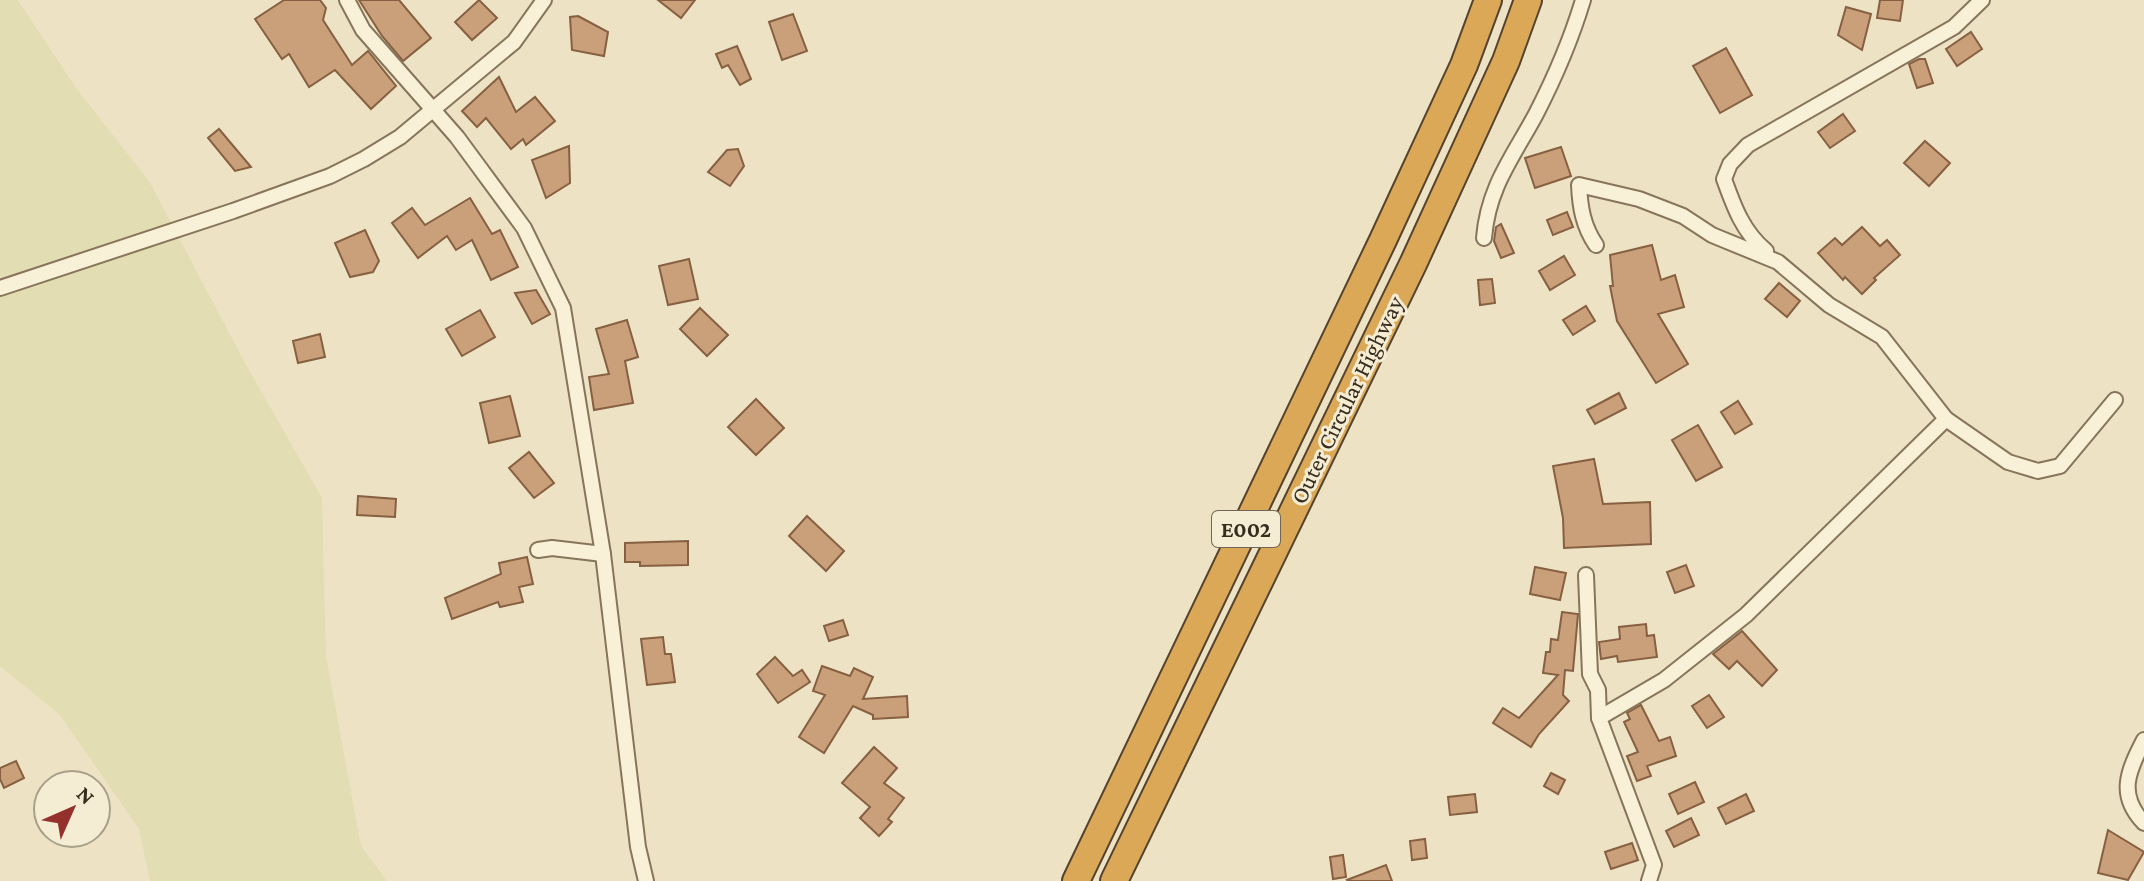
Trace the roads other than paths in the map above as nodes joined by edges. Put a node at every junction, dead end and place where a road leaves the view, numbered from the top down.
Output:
1 (347, 0) edge
2 (544, 0) edge
3 (1488, 0) edge
4 (1528, 0) edge
5 (1583, 0) edge
6 (1982, 0) edge
7 (431, 111) junction
8 (1484, 238) dead end
9 (1596, 245) dead end
10 (1778, 262) junction
11 (0, 288) edge
12 (2115, 400) dead end
13 (1946, 419) junction
14 (538, 550) dead end
15 (603, 554) junction
16 (1586, 575) dead end
17 (1599, 718) junction
18 (2144, 740) edge
19 (2144, 823) edge
20 (646, 881) edge
21 (1076, 881) edge
22 (1114, 881) edge
23 (1649, 881) edge

1 - 7 street
2 - 7 street
3 - 21 highway, Outer Circular Highway / E002
4 - 22 highway, Outer Circular Highway / E002
5 - 8 street
6 - 10 street
7 - 11 street
7 - 15 street
9 - 10 street
10 - 13 street
12 - 13 street
13 - 17 street
14 - 15 street
15 - 20 street
16 - 17 street
17 - 23 street
18 - 19 street

